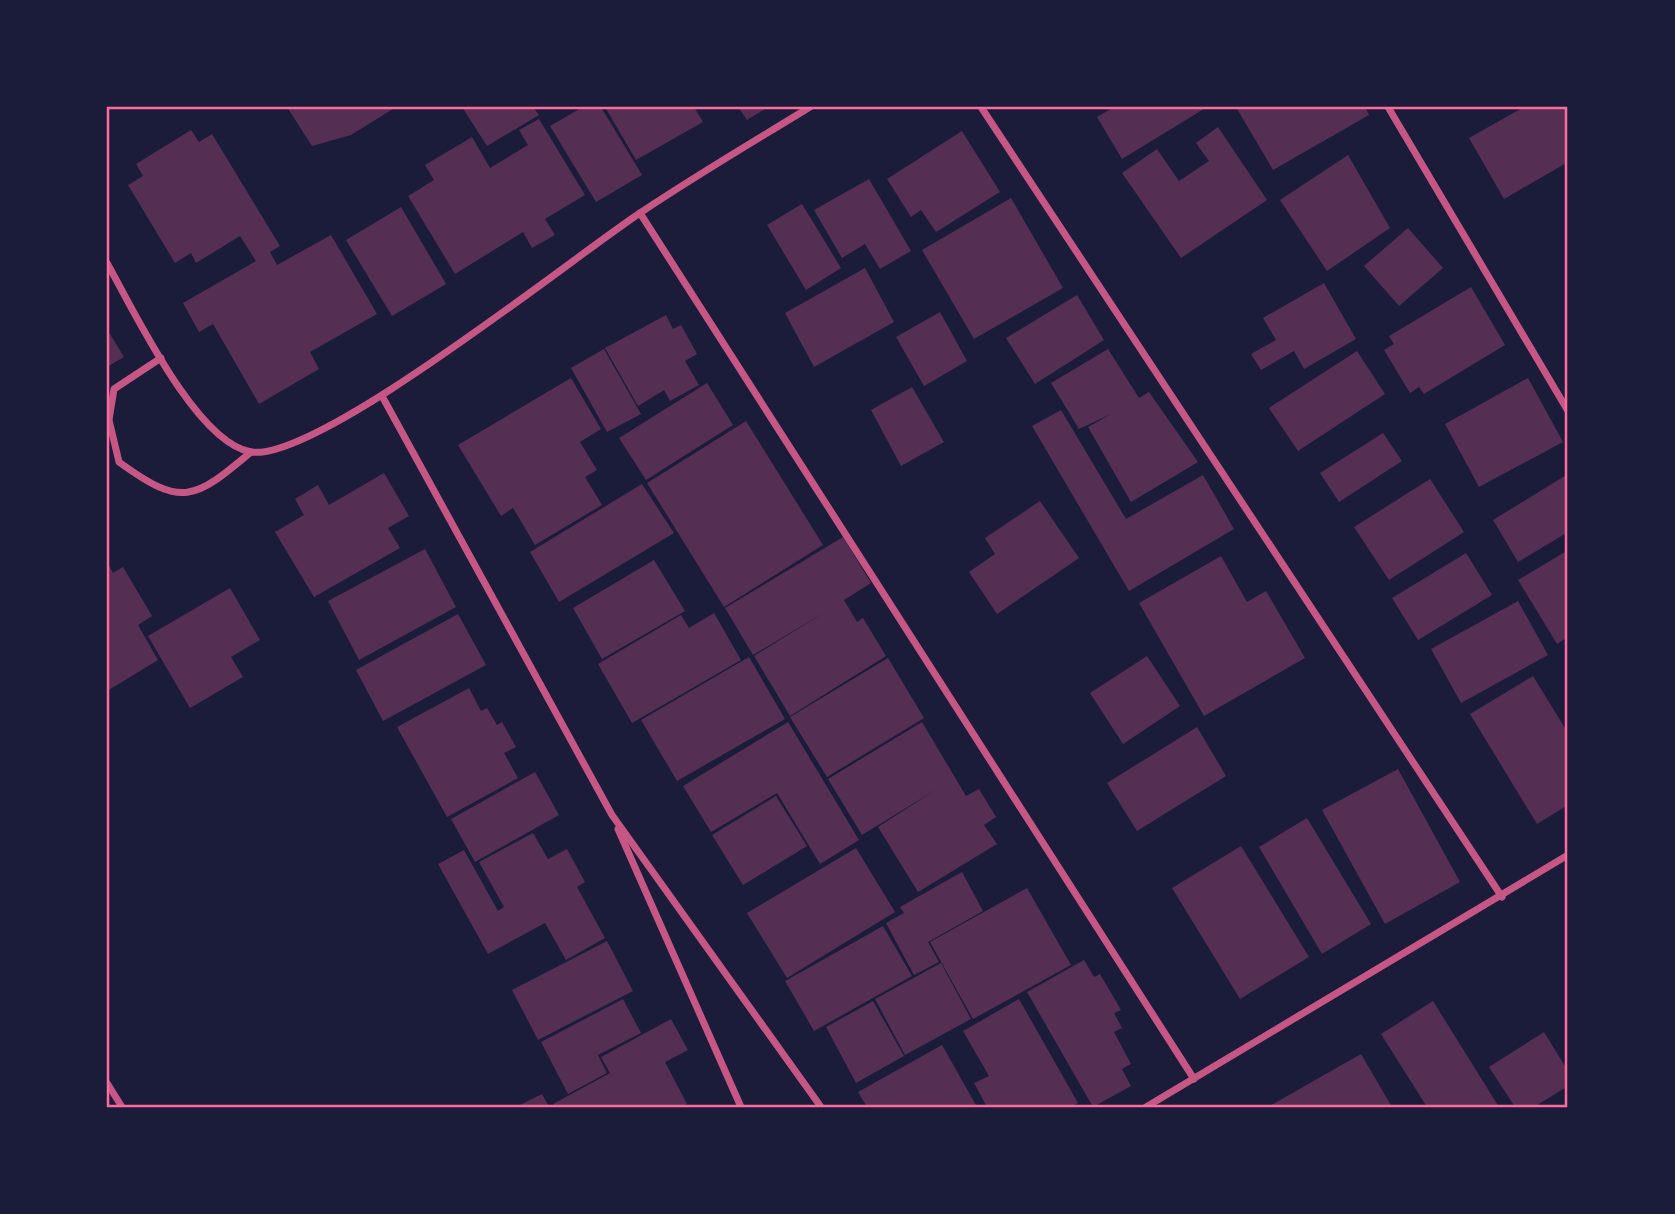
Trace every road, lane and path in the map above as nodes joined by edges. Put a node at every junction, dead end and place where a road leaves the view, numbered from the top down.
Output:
1 (810, 107) edge
2 (981, 107) edge
3 (1388, 107) edge
4 (640, 213) junction
5 (107, 263) edge
6 (161, 358) junction
7 (382, 396) junction
8 (1568, 411) edge
9 (251, 452) junction
10 (612, 815) junction
11 (1568, 855) edge
12 (1502, 897) junction
13 (1194, 1079) junction
14 (107, 1083) edge
15 (122, 1107) edge
16 (741, 1107) edge
17 (821, 1107) edge
18 (1146, 1107) edge

1 - 4 street
2 - 12 street
3 - 8 street
4 - 7 street
4 - 13 street
5 - 6 street
6 - 9 street
6 - 9 street
7 - 9 street
7 - 10 street
10 - 16 street
10 - 17 street
11 - 12 street
12 - 13 street
13 - 18 street
14 - 15 street

